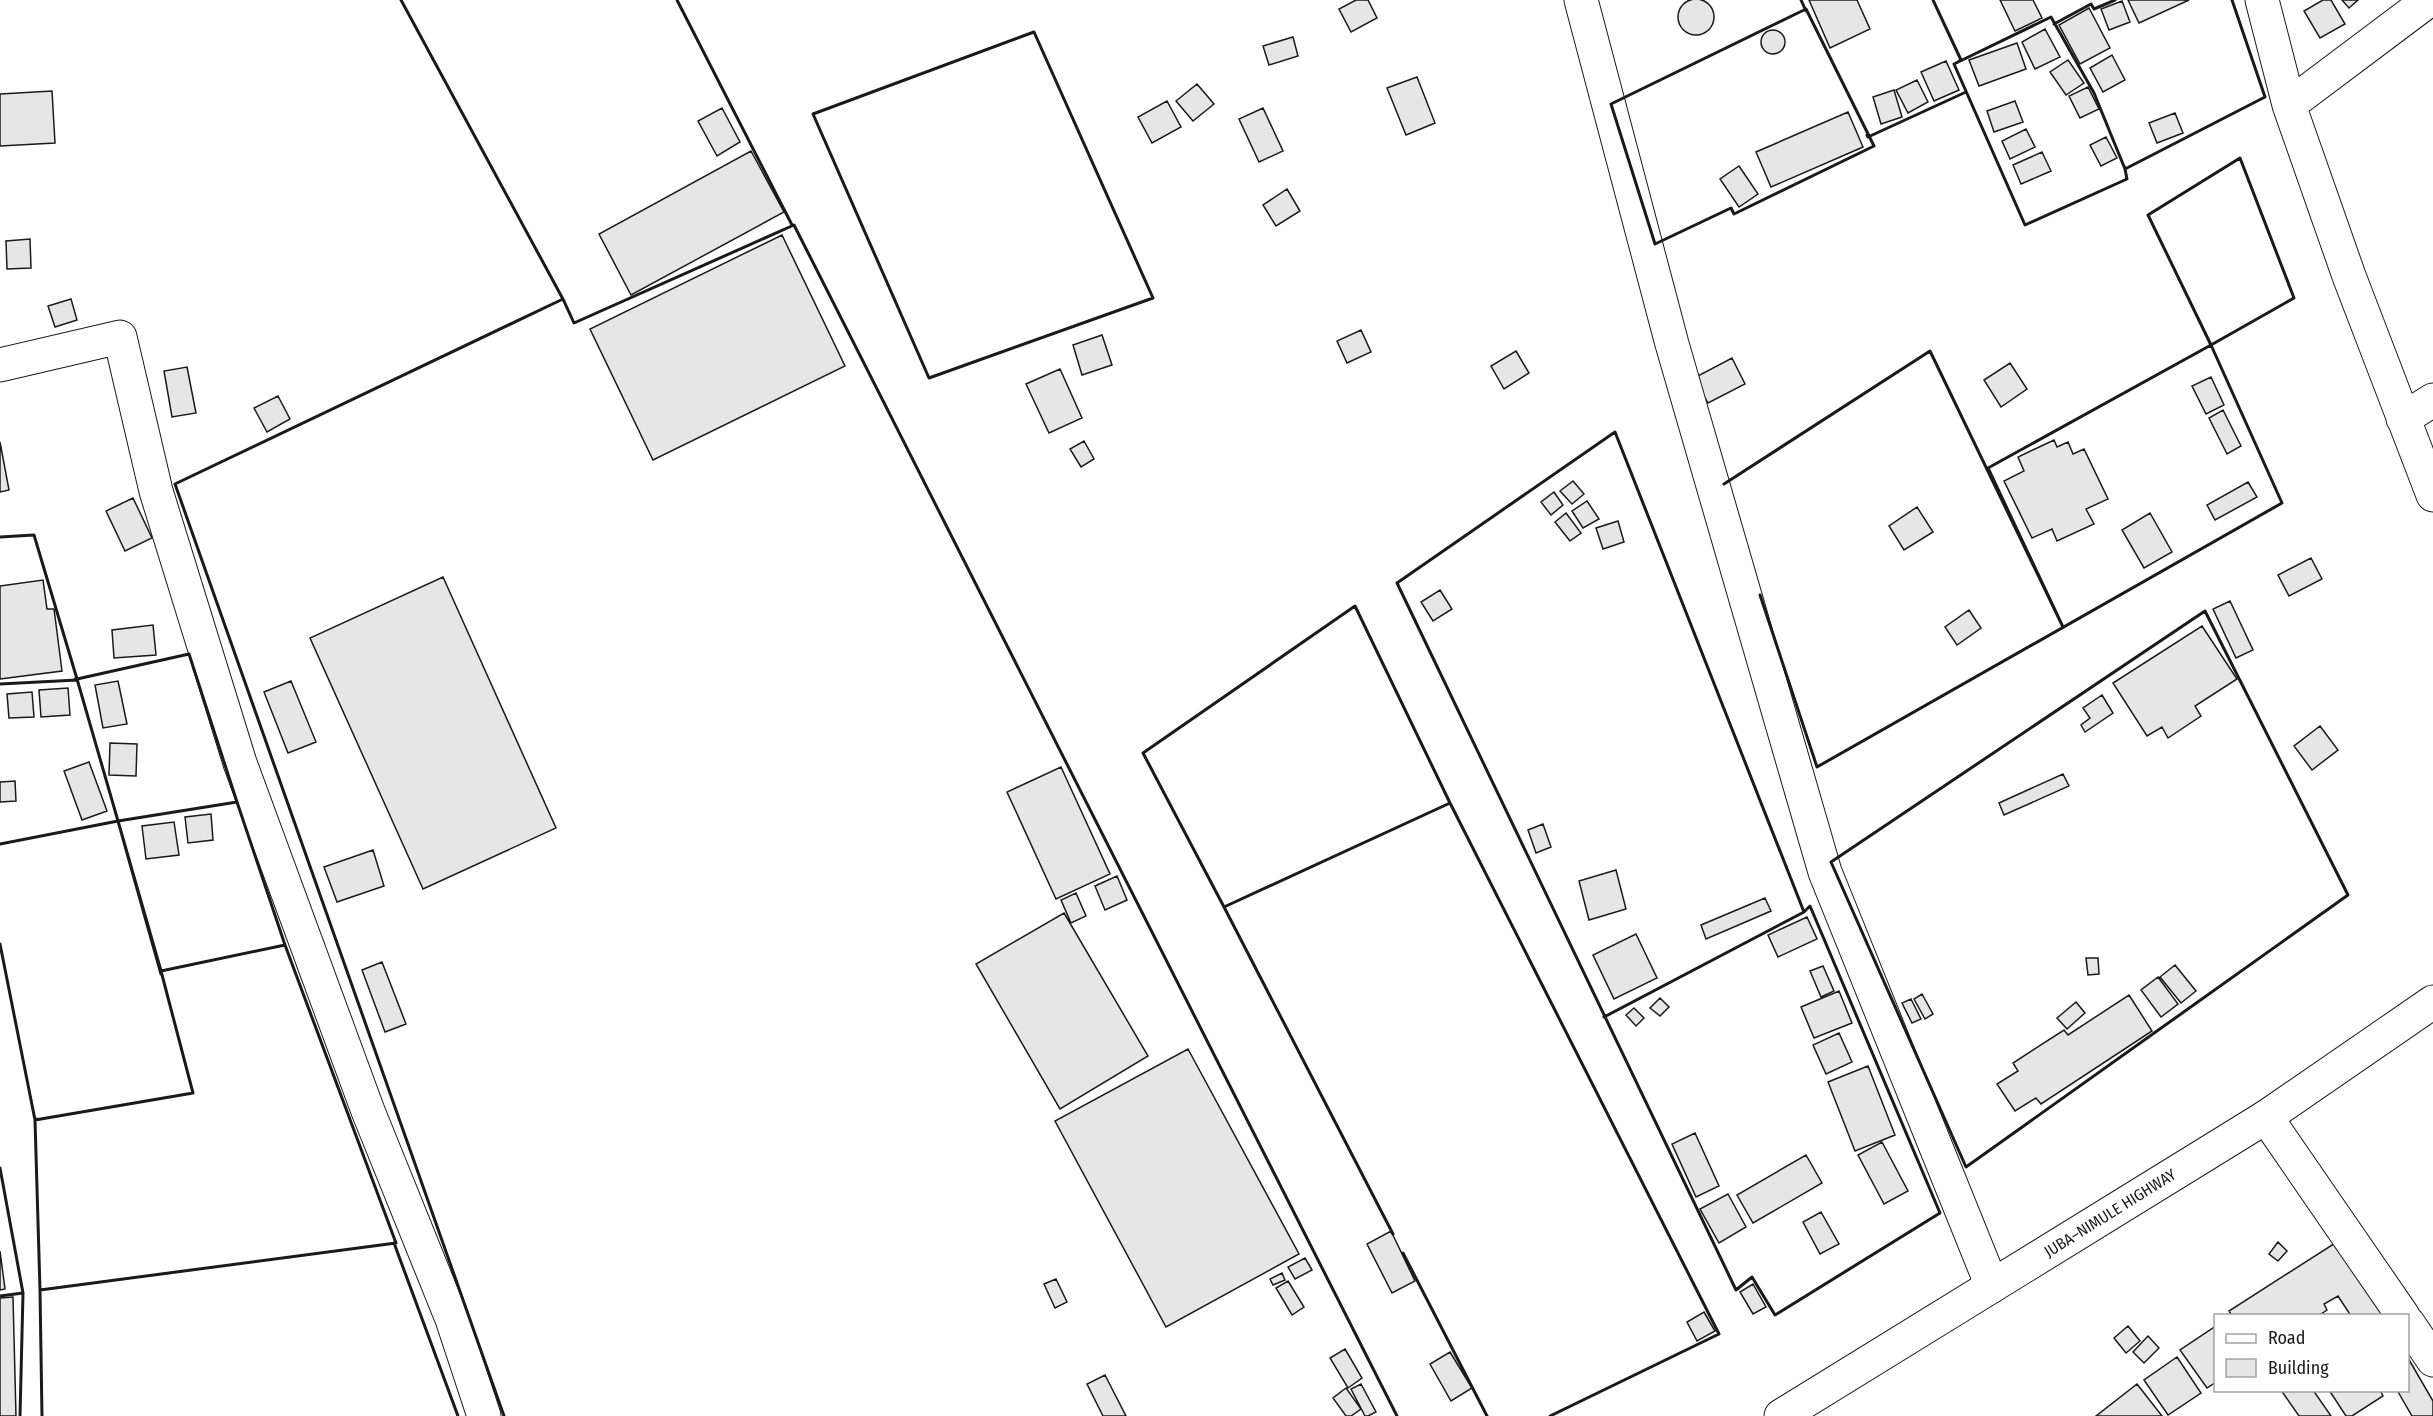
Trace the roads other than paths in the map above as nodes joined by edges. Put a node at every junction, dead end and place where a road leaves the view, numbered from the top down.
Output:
1 (1581, 0) edge
2 (2262, 0) edge
3 (2429, 0) edge
4 (2289, 105) junction
5 (0, 364) edge
6 (2433, 400) edge
7 (2403, 419) junction
8 (2433, 495) edge
9 (2433, 1002) edge
10 (2266, 1117) junction
11 (1992, 1286) junction
12 (2402, 1314) edge
13 (2409, 1324) edge
14 (2433, 1360) edge
15 (484, 1416) edge
16 (1781, 1416) edge

1 - 11 street
2 - 4 street
3 - 4 street
4 - 7 street
5 - 15 street
6 - 7 street
7 - 8 street
9 - 10 street, JUBA–NIMULE HIGHWAY
10 - 11 street, JUBA–NIMULE HIGHWAY
10 - 12 street
11 - 16 street, JUBA–NIMULE HIGHWAY
13 - 14 street

